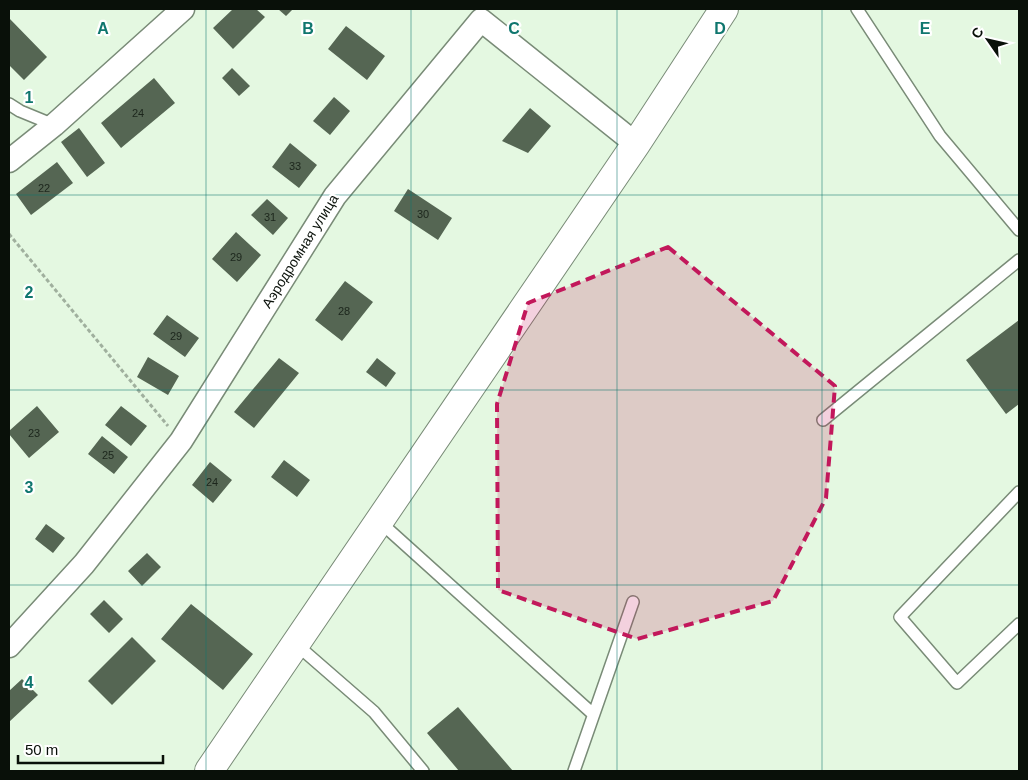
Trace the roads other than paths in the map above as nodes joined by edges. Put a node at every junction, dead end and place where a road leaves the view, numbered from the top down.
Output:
1 (183, 9) edge
2 (724, 9) edge
3 (857, 9) edge
4 (473, 15) edge
5 (9, 104) edge
6 (54, 124) junction
7 (636, 144) junction
8 (9, 161) edge
9 (1019, 230) edge
10 (1019, 260) edge
11 (823, 420) dead end
12 (1019, 492) edge
13 (380, 522) junction
14 (633, 602) dead end
15 (1019, 624) edge
16 (297, 645) junction
17 (9, 646) edge
18 (593, 714) junction
19 (209, 771) edge
20 (424, 771) edge
21 (574, 771) edge

1 - 6 street
2 - 7 main road
3 - 9 lane
4 - 7 street, Аэродромная улица
4 - 17 street, Аэродромная улица
5 - 6 lane
6 - 8 street
7 - 13 main road
10 - 11 lane
12 - 15 lane
13 - 16 main road
13 - 18 lane
14 - 18 lane
16 - 19 main road
16 - 20 lane
18 - 21 lane

